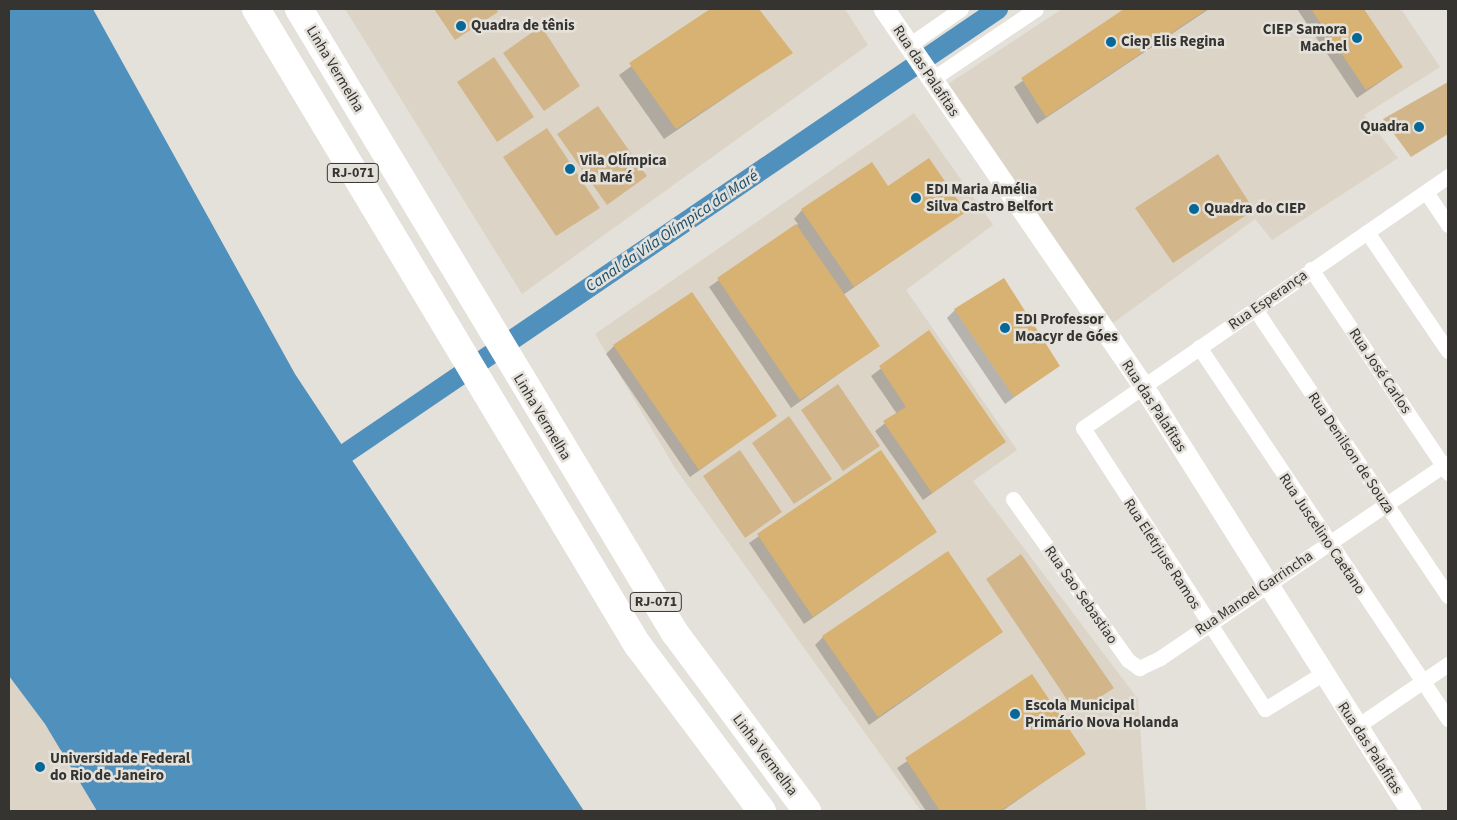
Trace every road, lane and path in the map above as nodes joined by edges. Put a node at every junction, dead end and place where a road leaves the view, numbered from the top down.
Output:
1 (256, 9) edge
2 (299, 9) edge
3 (884, 9) edge
4 (961, 9) edge
5 (1036, 9) edge
6 (921, 64) junction
7 (1448, 176) edge
8 (1426, 192) junction
9 (1448, 226) edge
10 (1366, 232) junction
11 (1312, 270) junction
12 (1255, 309) junction
13 (1199, 347) junction
14 (1448, 351) edge
15 (1143, 386) junction
16 (1087, 423) joint
17 (1447, 467) edge
18 (1013, 499) dead end
19 (1385, 504) junction
20 (1326, 543) junction
21 (1266, 584) junction
22 (1448, 596) edge
23 (1208, 623) junction
24 (1160, 658) joint
25 (1448, 664) edge
26 (1322, 674) junction
27 (1423, 681) junction
28 (1448, 719) edge
29 (1356, 727) junction
30 (762, 811) edge
31 (807, 811) edge
32 (1411, 811) edge

1 - 30 highway, RJ-071
2 - 31 highway, Linha Vermelha / RJ-071
3 - 6 street, Rua das Palafitas
4 - 6 street
5 - 6 street
6 - 15 street, Rua das Palafitas
7 - 8 street, Rua Esperança
8 - 9 street
8 - 10 street, Rua Esperança
10 - 11 street, Rua Esperança
10 - 14 street
11 - 12 street, Rua Esperança
11 - 17 street, Rua José Carlos
12 - 13 street, Rua Esperança
12 - 19 street, Rua Denilson de Souza
13 - 15 street, Rua Esperança
13 - 20 street, Rua Juscelino Caetano
15 - 16 street, Rua Esperança
15 - 21 street, Rua das Palafitas
16 - 23 street, Rua Eletrjuse Ramos
17 - 19 street, Rua Manoel Garrincha
18 - 24 street, Rua Sao Sebastiao
19 - 20 street, Rua Manoel Garrincha
19 - 22 street, Rua Denilson de Souza
20 - 21 street, Rua Manoel Garrincha
20 - 27 street, Rua Juscelino Caetano
21 - 23 street, Rua Manoel Garrincha
21 - 26 street, Rua das Palafitas
23 - 24 street, Rua Manoel Garrincha
23 - 26 street, Rua Eletrjuse Ramos
25 - 27 street
26 - 29 street, Rua das Palafitas
27 - 28 street, Rua Juscelino Caetano
27 - 29 street
29 - 32 street, Rua das Palafitas

